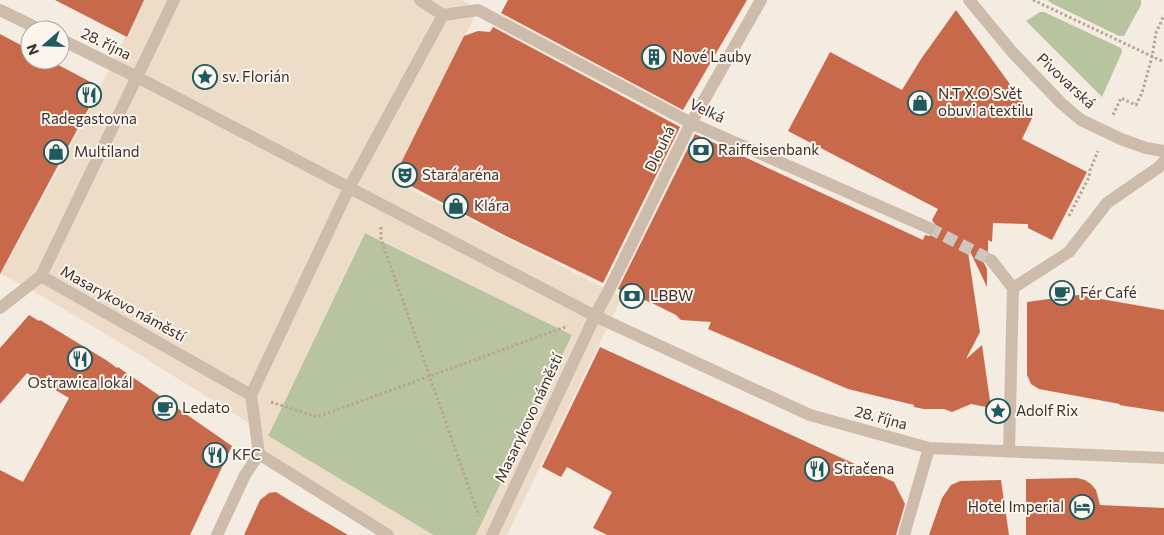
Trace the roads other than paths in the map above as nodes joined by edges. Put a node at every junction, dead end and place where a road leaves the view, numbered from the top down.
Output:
1 (174, 0) edge
2 (420, 0) edge
3 (761, 0) edge
4 (970, 0) edge
5 (481, 5) edge
6 (0, 10) edge
7 (443, 15) junction
8 (20, 20) edge
9 (70, 44) edge
10 (137, 77) junction
11 (691, 123) junction
12 (1164, 151) edge
13 (1164, 161) edge
14 (349, 188) junction
15 (929, 228) tunnel mouth
16 (991, 260) tunnel mouth
17 (41, 276) junction
18 (1013, 288) junction
19 (0, 308) edge
20 (595, 316) junction
21 (251, 396) junction
22 (929, 448) junction
23 (1009, 452) junction
24 (259, 454) junction
25 (1164, 458) edge
26 (217, 535) edge
27 (388, 535) edge
28 (492, 535) edge
29 (904, 535) edge

1 - 10 street, Masarykovo náměstí
2 - 7 street
3 - 11 street, Dlouhá
4 - 12 street, Pivovarská
5 - 7 street
5 - 11 street, Velká
6 - 8 street
7 - 14 street
9 - 10 street, 28. října
10 - 14 street
10 - 17 street, Masarykovo náměstí
11 - 15 street, Velká
11 - 20 street, Dlouhá
13 - 18 street
14 - 20 street, 28. října
14 - 21 street
16 - 18 street
17 - 19 street
17 - 21 street, Masarykovo náměstí
18 - 23 street
20 - 22 street, 28. října
20 - 28 street, Masarykovo náměstí
21 - 24 street
22 - 23 street, 28. října
22 - 29 street
23 - 25 street, 28. října
24 - 26 street
24 - 27 street

